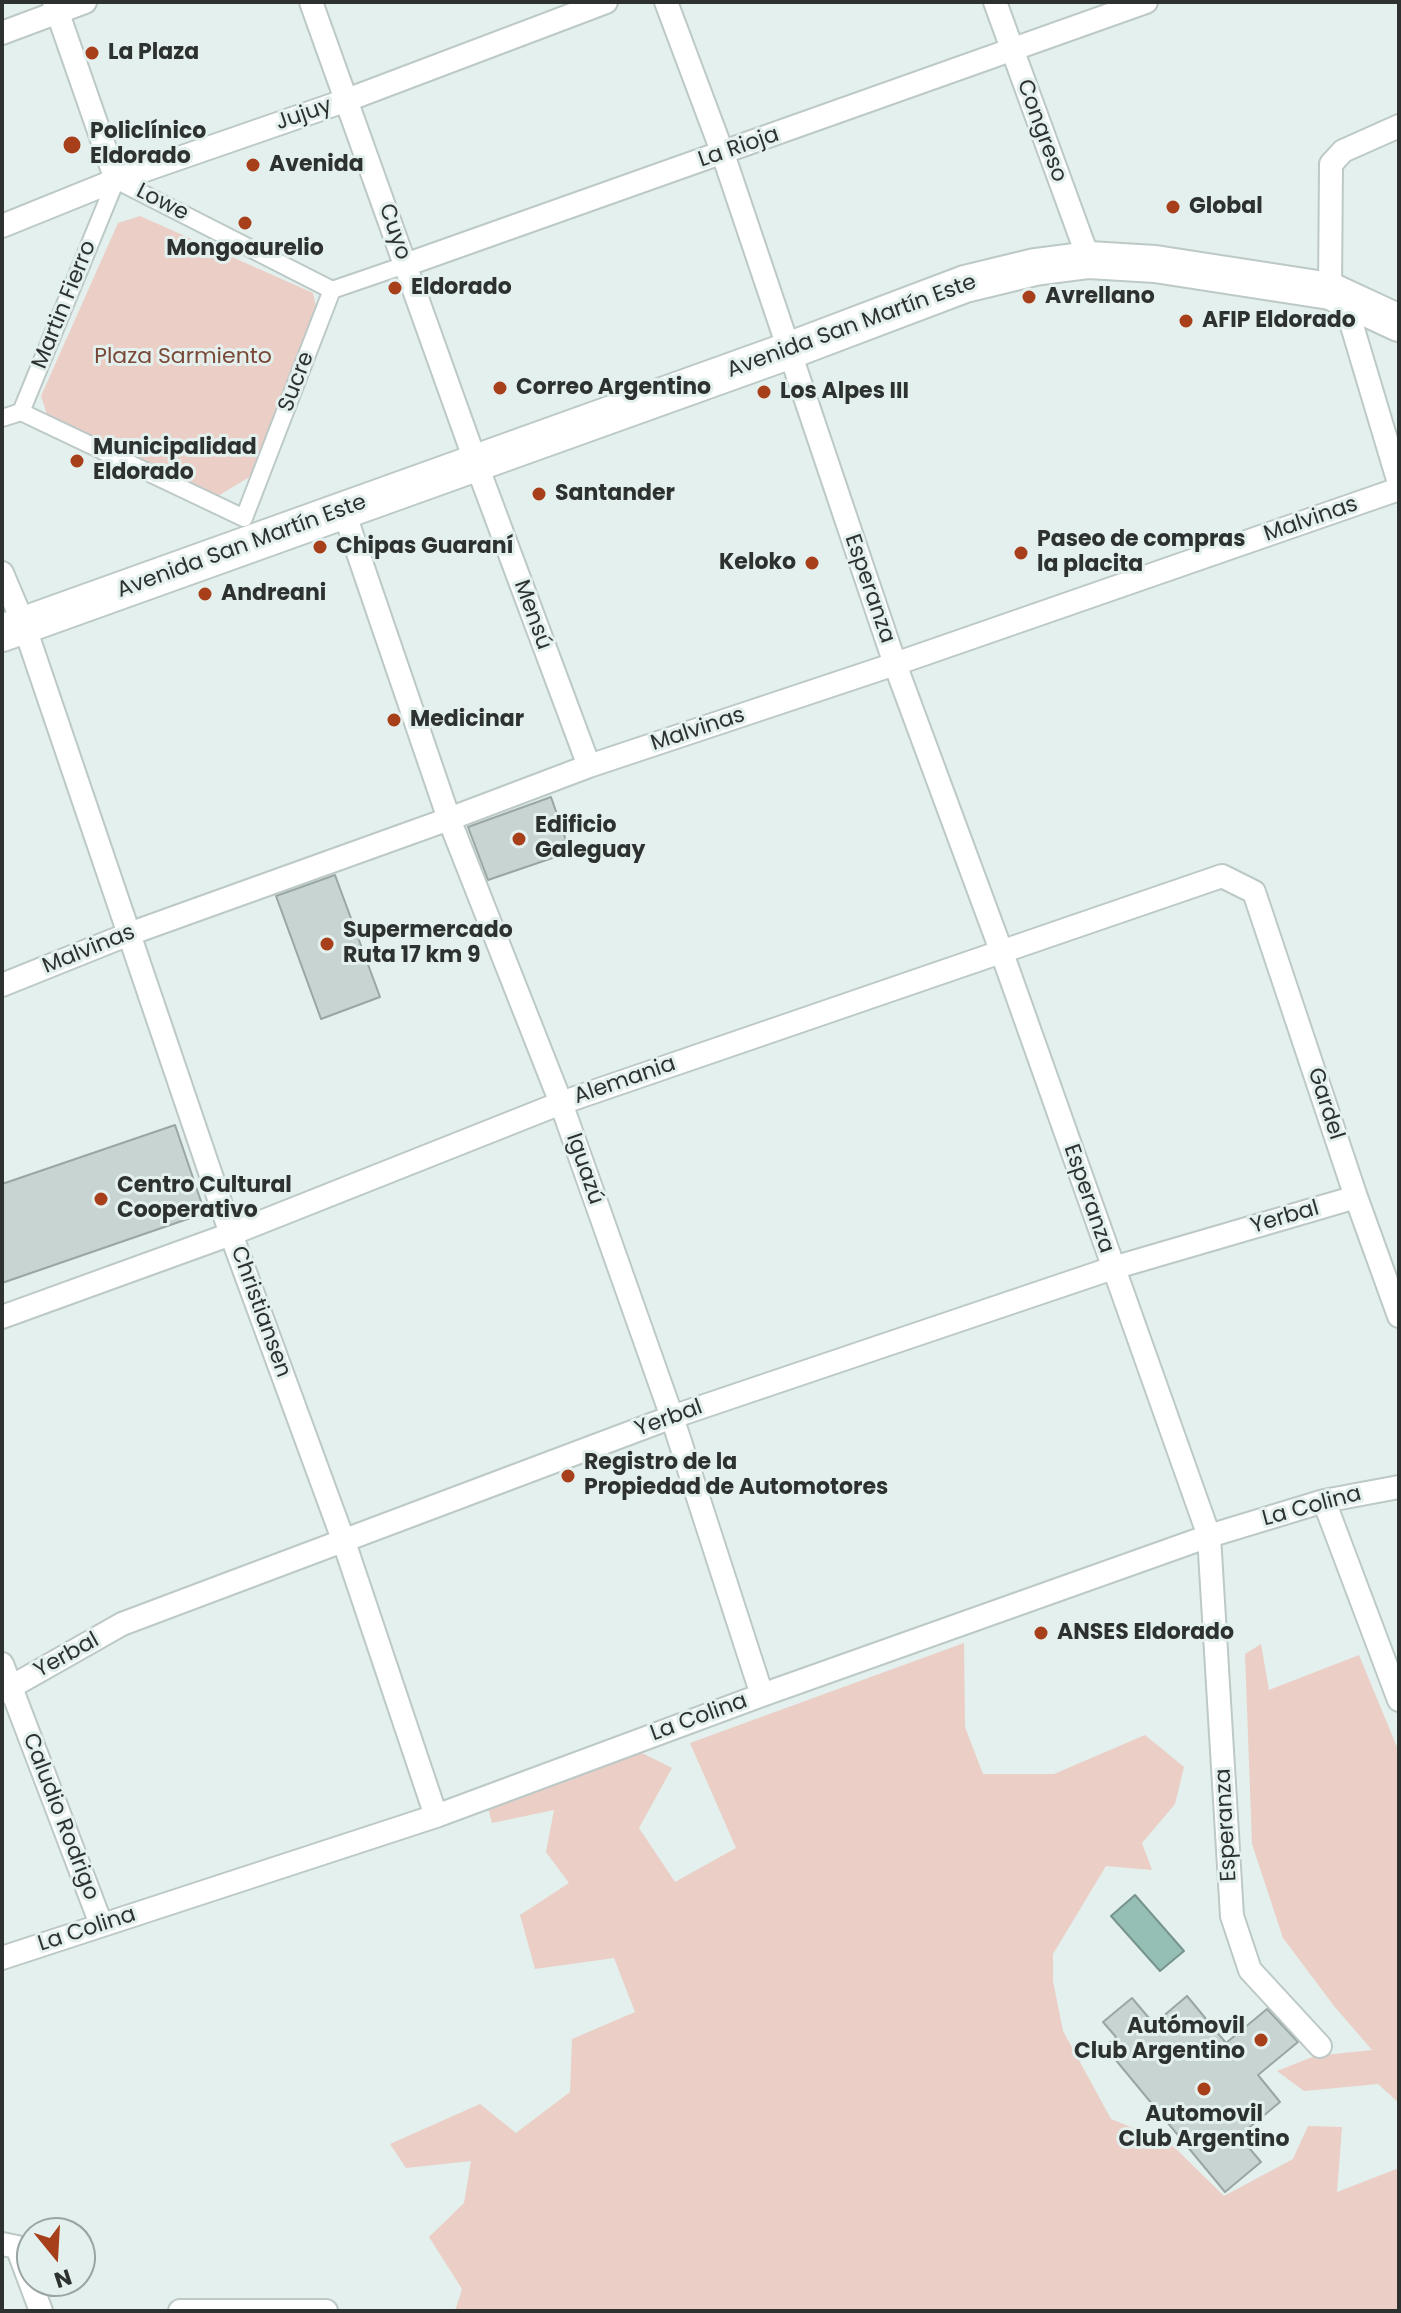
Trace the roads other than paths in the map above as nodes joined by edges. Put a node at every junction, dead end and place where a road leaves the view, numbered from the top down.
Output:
1 (85, 2) edge
2 (311, 2) edge
3 (606, 2) edge
4 (666, 2) edge
5 (995, 2) edge
6 (1146, 2) edge
7 (56, 7) edge
8 (2, 33) edge
9 (1012, 51) junction
10 (347, 100) junction
11 (1399, 126) edge
12 (723, 154) junction
13 (116, 180) junction
14 (2, 226) edge
15 (1089, 260) junction
16 (405, 265) junction
17 (332, 290) junction
18 (1337, 295) junction
19 (1399, 323) edge
20 (788, 351) junction
21 (21, 412) junction
22 (2, 418) edge
23 (476, 463) junction
24 (1399, 483) edge
25 (1399, 489) edge
26 (344, 512) junction
27 (249, 531) junction
28 (2, 573) edge
29 (13, 629) edge
30 (895, 664) junction
31 (589, 766) junction
32 (449, 819) junction
33 (1254, 892) joint
34 (129, 934) junction
35 (1002, 953) junction
36 (2, 985) edge
37 (561, 1103) junction
38 (1356, 1197) junction
39 (231, 1234) junction
40 (1113, 1268) junction
41 (1399, 1316) edge
42 (2, 1317) edge
43 (672, 1417) junction
44 (1399, 1487) edge
45 (1324, 1501) junction
46 (1209, 1536) junction
47 (344, 1542) junction
48 (2, 1664) edge
49 (6, 1690) edge
50 (762, 1695) junction
51 (1399, 1700) edge
52 (436, 1816) junction
53 (101, 1924) junction
54 (2, 1958) edge
55 (1320, 2046) dead end
56 (10, 2245) edge
57 (41, 2311) edge
58 (180, 2311) edge
59 (326, 2311) edge

1 - 7 street
2 - 10 street, Cuyo
3 - 10 street, Jujuy
4 - 12 street, Esperanza
5 - 9 street, Congreso
6 - 9 street, La Rioja
7 - 8 street
7 - 13 street, Lowe
9 - 12 street, La Rioja
9 - 15 street, Congreso
10 - 13 street, Jujuy
10 - 16 street, Cuyo
11 - 18 street
12 - 16 street, La Rioja
12 - 20 street, Esperanza
13 - 14 street, Jujuy
13 - 17 street, Lowe
13 - 21 street, Martin Fierro
15 - 18 main road, Avenida San Martín Este
15 - 20 main road, Avenida San Martín Este
16 - 17 street, La Rioja
16 - 23 street, Cuyo
17 - 27 street, Sucre
18 - 19 main road, Avenida San Martín Este
18 - 24 street
20 - 23 main road, Avenida San Martín Este
20 - 30 street, Esperanza
21 - 22 street
21 - 27 street
23 - 26 main road, Avenida San Martín Este
23 - 31 street, Mensú
25 - 30 street, Malvinas
26 - 27 main road, Avenida San Martín Este
26 - 32 street, Iguazú
27 - 29 main road, Avenida San Martín Este
28 - 29 street, Christiansen
29 - 34 street, Christiansen
30 - 31 street, Malvinas
30 - 35 street, Esperanza
31 - 32 street, Malvinas
32 - 34 street, Malvinas
32 - 37 street, Iguazú
33 - 35 street, Alemania
33 - 38 street, Gardel
34 - 36 street, Malvinas
34 - 39 street, Christiansen
35 - 37 street, Alemania
35 - 40 street, Esperanza
37 - 39 street, Alemania
37 - 43 street, Iguazú
38 - 40 street, Yerbal
38 - 41 street, Gardel
39 - 42 street, Alemania
39 - 47 street, Christiansen
40 - 43 street, Yerbal
40 - 46 street, Esperanza
43 - 47 street, Yerbal
43 - 50 street, Iguazú
44 - 45 street, La Colina
45 - 46 street, La Colina
45 - 51 street
46 - 50 street, La Colina
46 - 55 street, Esperanza
47 - 49 street, Yerbal
47 - 52 street, Christiansen
48 - 49 street, Caludio Rodrigo
49 - 53 street, Caludio Rodrigo
50 - 52 street, La Colina
52 - 53 street, La Colina
53 - 54 street, La Colina
56 - 57 street
58 - 59 street

